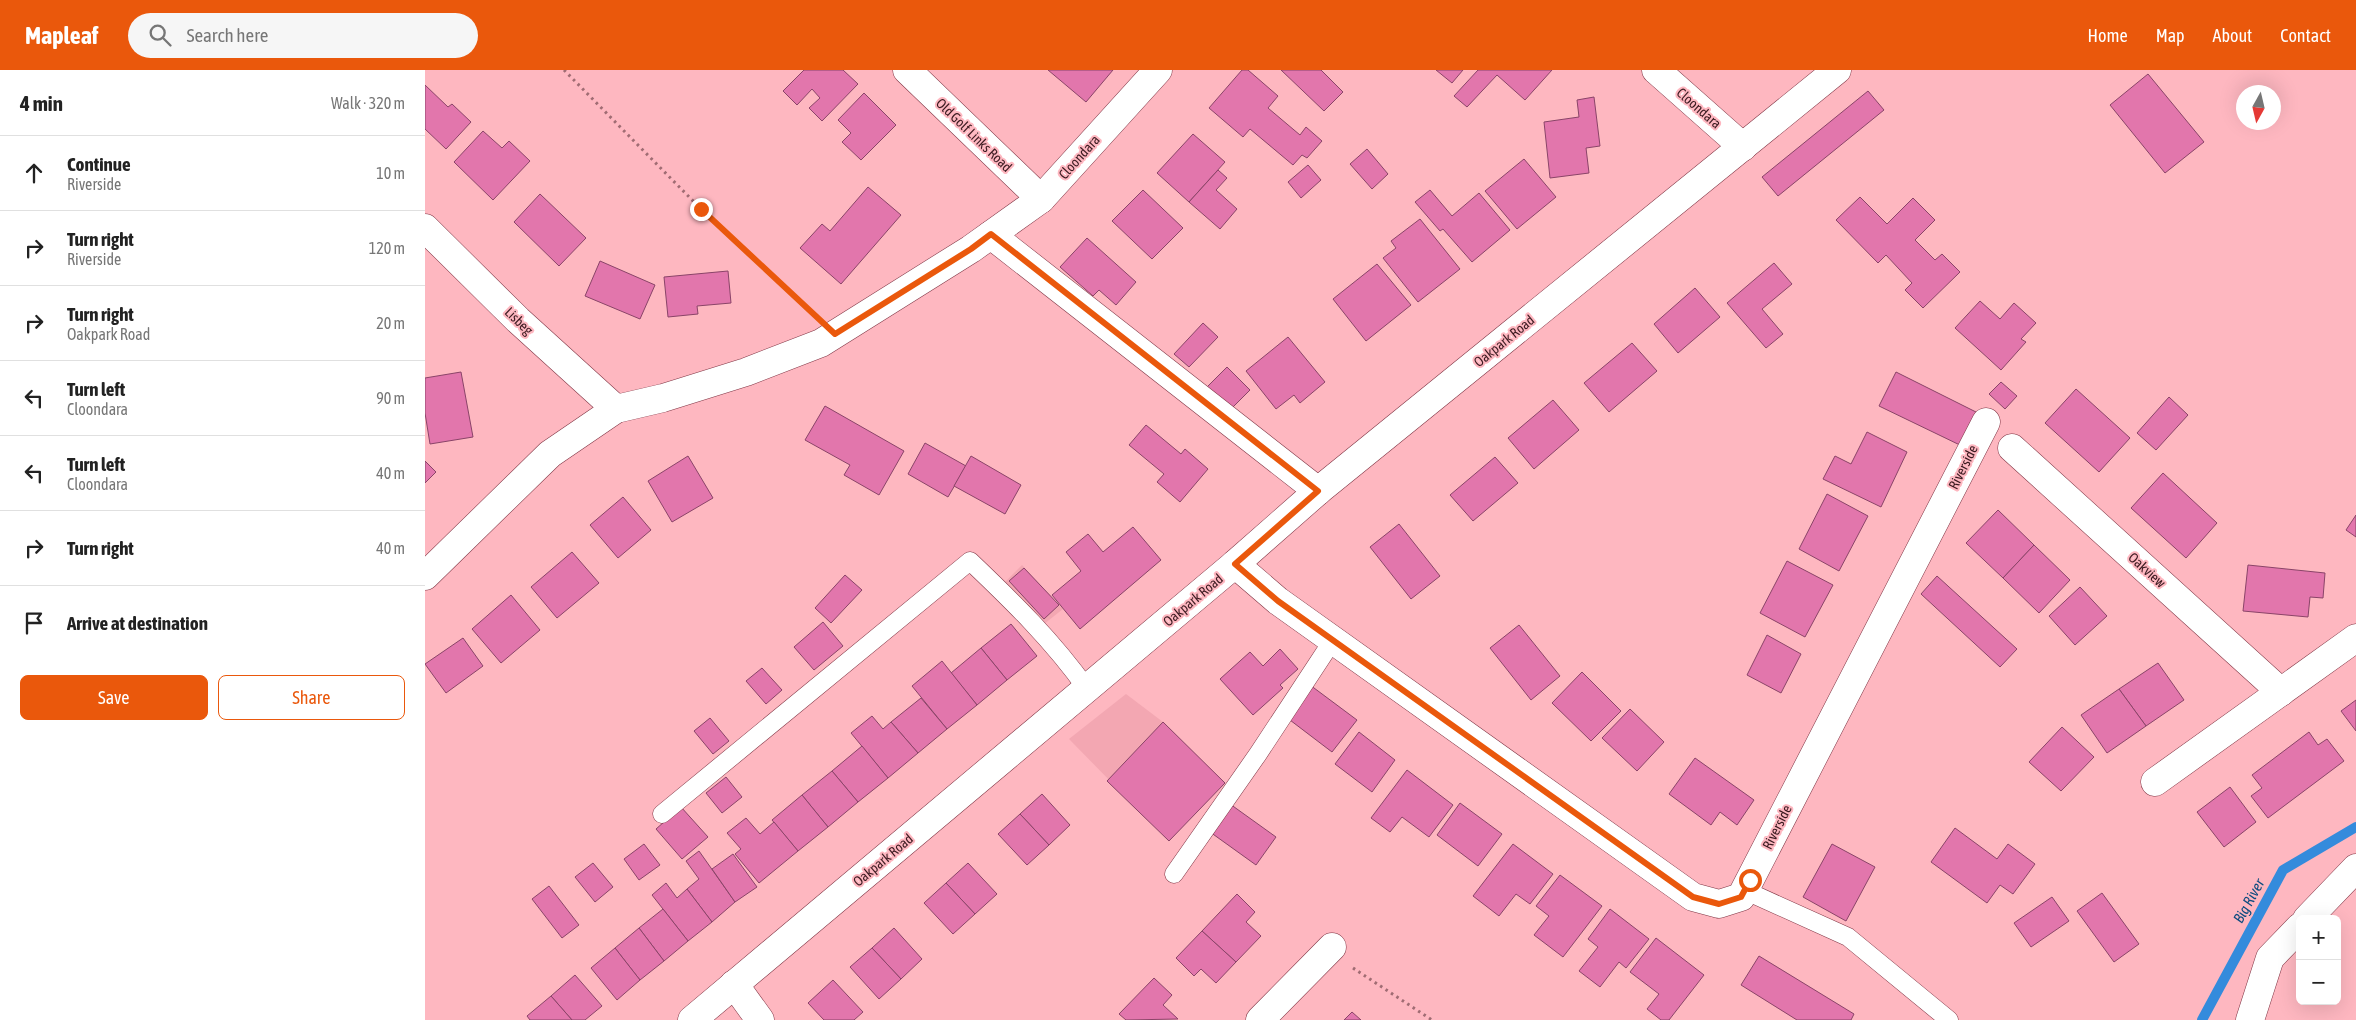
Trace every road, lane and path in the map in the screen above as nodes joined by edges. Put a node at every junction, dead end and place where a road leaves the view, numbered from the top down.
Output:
1 (564, 70) edge
2 (907, 70) edge
3 (1158, 70) edge
4 (1656, 70) edge
5 (1837, 70) edge
6 (1743, 146) junction
7 (1041, 199) junction
8 (425, 228) edge
9 (991, 234) junction
10 (828, 338) junction
11 (616, 410) junction
12 (1986, 422) dead end
13 (2012, 448) dead end
14 (1318, 491) junction
15 (1235, 564) junction
16 (425, 576) edge
17 (2356, 638) edge
18 (1333, 640) junction
19 (1087, 689) junction
20 (2281, 692) junction
21 (2155, 782) dead end
22 (661, 814) dead end
23 (2356, 868) edge
24 (1174, 874) dead end
25 (1744, 890) junction
26 (2311, 915) edge
27 (2296, 931) edge
28 (1330, 949) joint
29 (734, 984) junction
30 (692, 1020) edge
31 (760, 1020) edge
32 (1260, 1020) edge
33 (1432, 1020) edge
34 (1949, 1020) edge
35 (2250, 1020) edge

1 - 10 path
2 - 7 street, Old Golf Links Road
3 - 7 street, Cloondara
4 - 6 street, Cloondara
5 - 6 street, Oakpark Road
6 - 14 street, Oakpark Road
7 - 9 street, Cloondara
8 - 11 street, Lisbeg
9 - 10 street, Cloondara
9 - 14 street
10 - 11 street
11 - 16 street
12 - 25 street, Riverside
13 - 20 street, Oakview
14 - 15 street, Oakpark Road
15 - 18 street
15 - 19 street, Oakpark Road
17 - 20 street
18 - 24 lane
18 - 25 street
19 - 22 lane
19 - 29 street, Oakpark Road
20 - 21 street
23 - 26 street
25 - 34 lane
27 - 35 street
28 - 32 street
28 - 33 path
29 - 30 street, Oakpark Road
29 - 31 street

